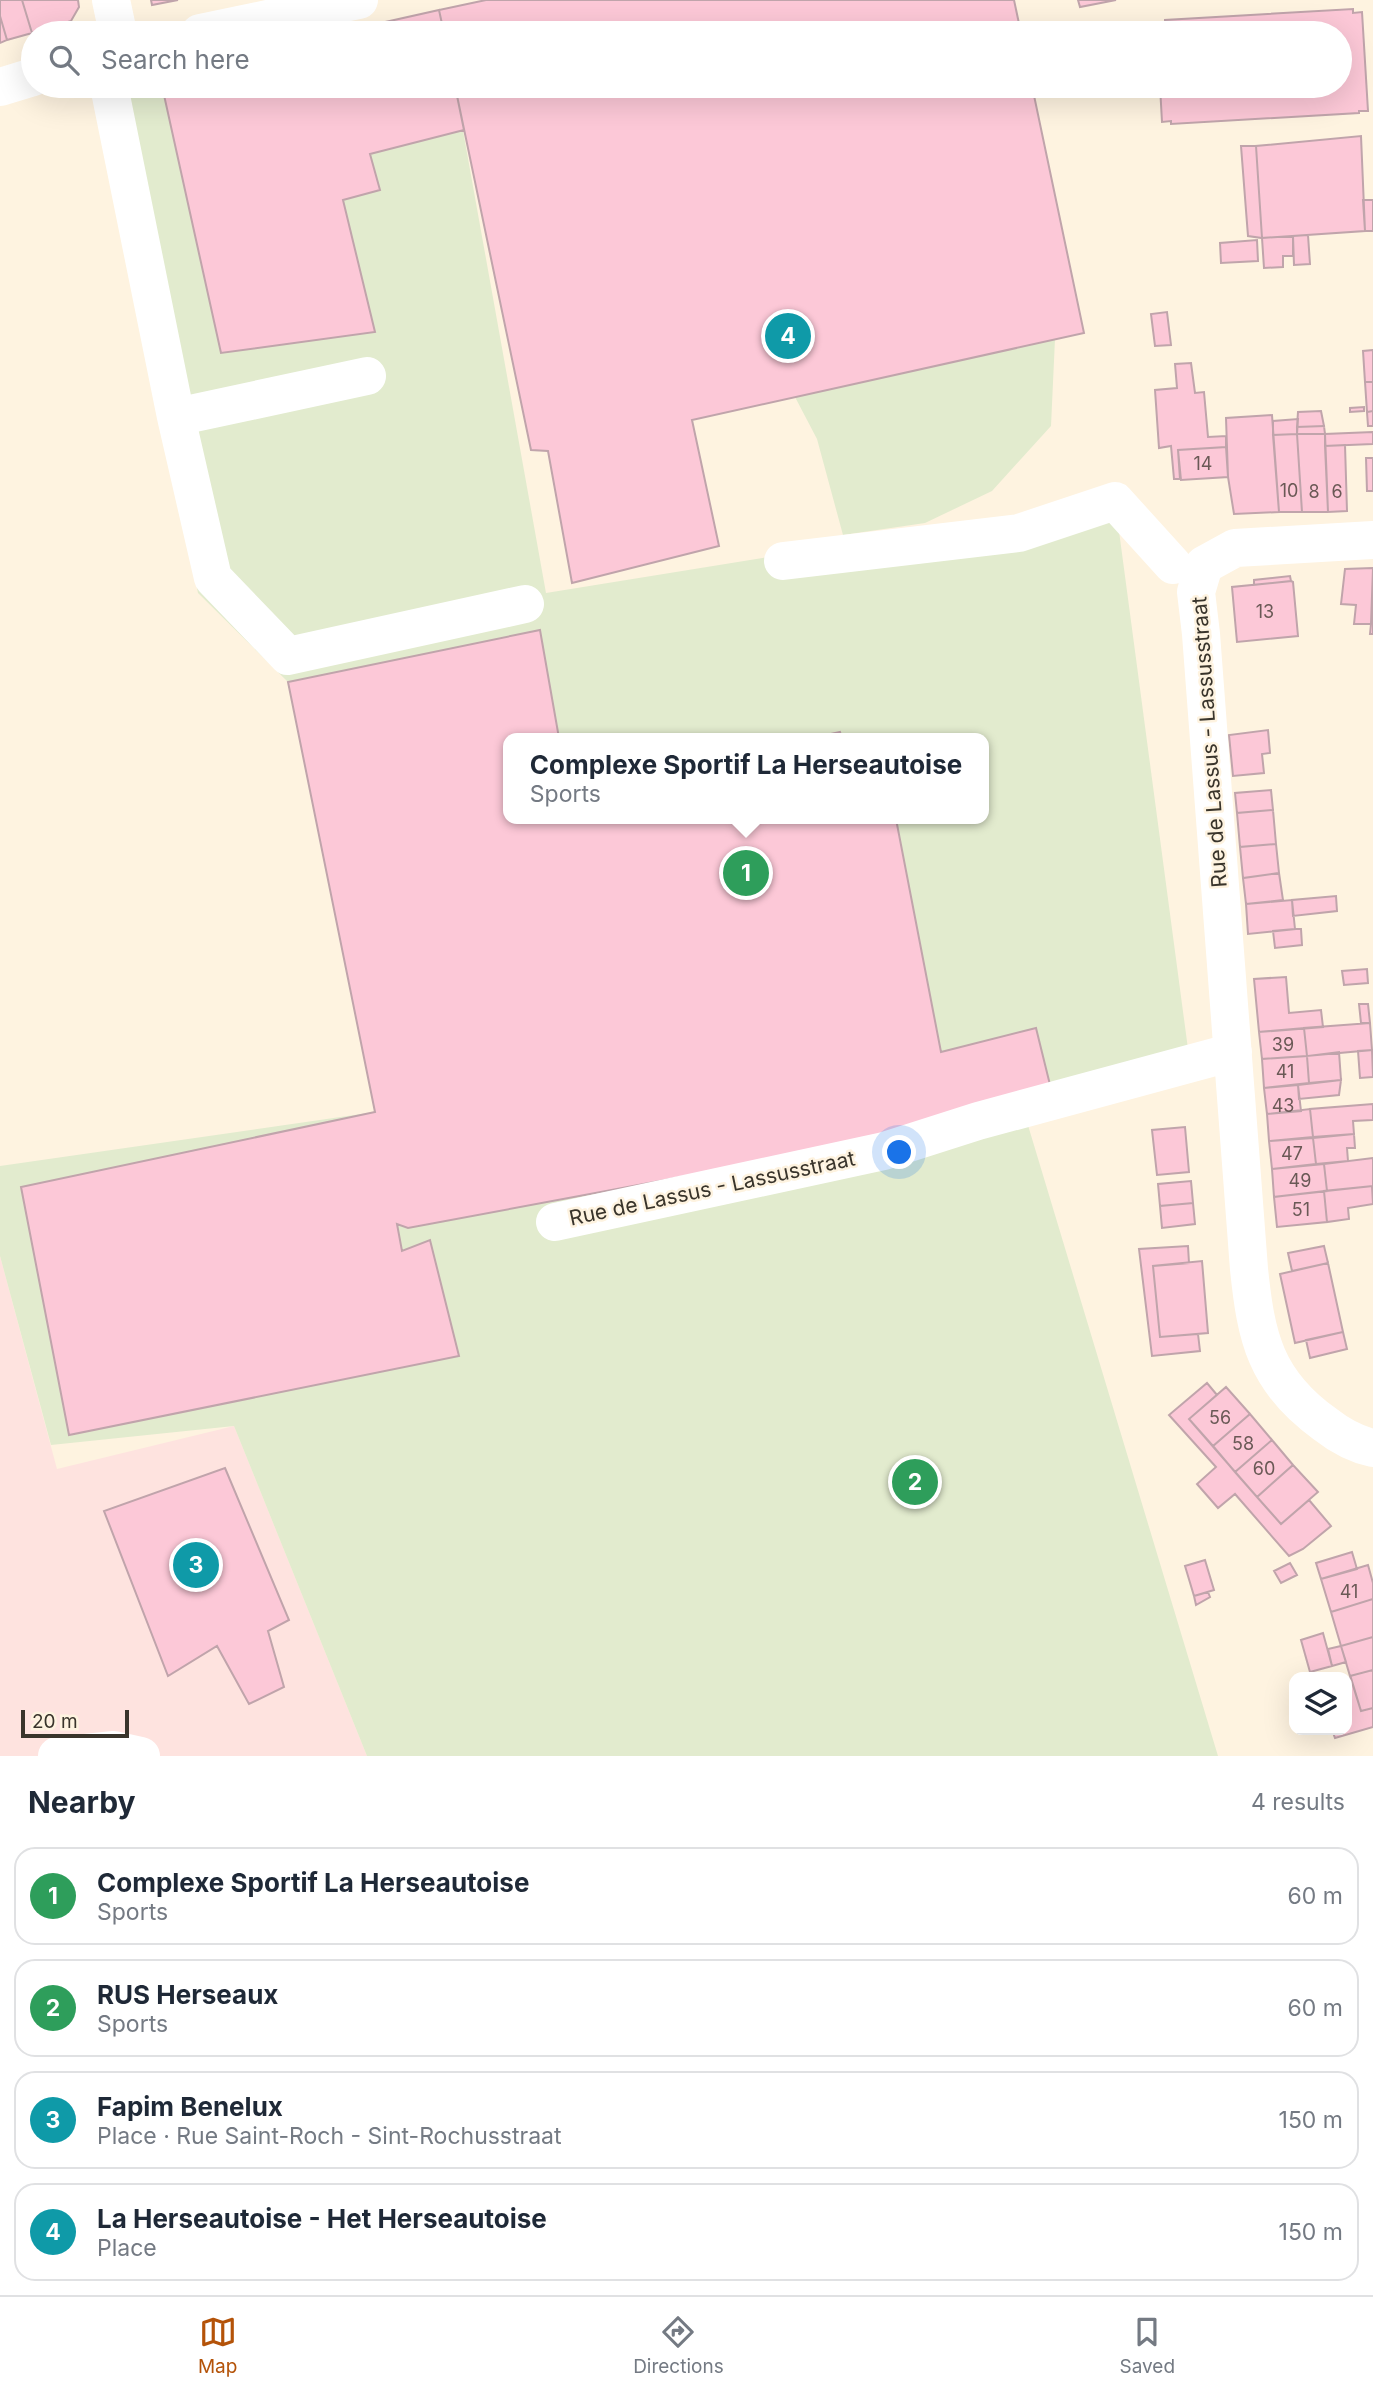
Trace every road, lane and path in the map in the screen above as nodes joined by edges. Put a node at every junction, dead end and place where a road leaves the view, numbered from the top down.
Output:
1 (111, 0) edge
2 (359, 0) edge
3 (115, 21) edge
4 (258, 21) edge
5 (21, 81) edge
6 (0, 87) edge
7 (111, 98) edge
8 (367, 376) dead end
9 (176, 417) junction
10 (1373, 540) edge
11 (783, 561) dead end
12 (1173, 565) dead end
13 (525, 604) dead end
14 (1233, 1052) junction
15 (555, 1222) dead end
16 (1369, 1453) edge
17 (57, 1756) edge
18 (141, 1756) edge

1 - 3 street
2 - 4 street
5 - 6 street
7 - 9 street
8 - 9 street
9 - 13 street
10 - 14 street, Rue de Lassus - Lassusstraat
11 - 12 street
14 - 15 street, Rue de Lassus - Lassusstraat
14 - 16 street, Rue de Lassus - Lassusstraat
17 - 18 street

